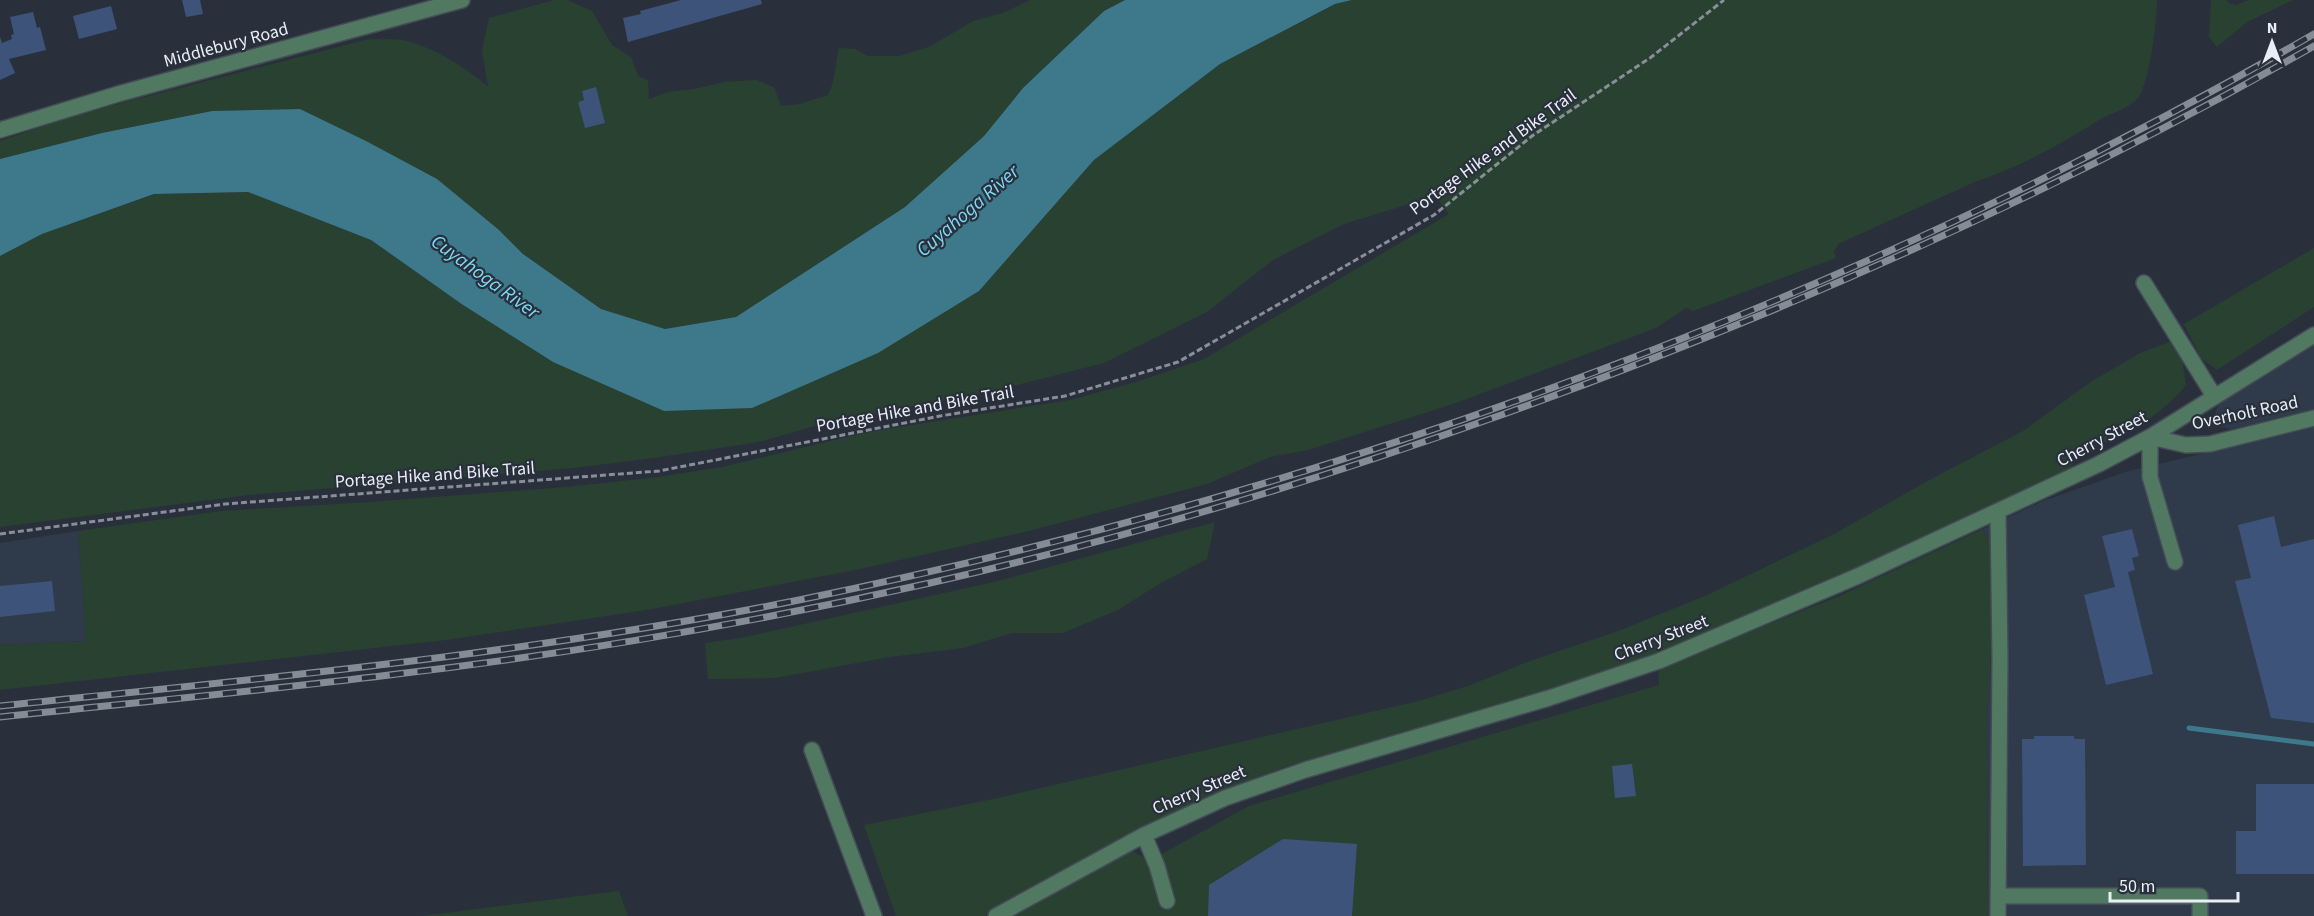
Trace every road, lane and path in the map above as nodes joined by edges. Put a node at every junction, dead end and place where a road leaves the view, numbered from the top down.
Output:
1 (462, 0) edge
2 (1724, 0) edge
3 (437, 3) edge
4 (0, 129) edge
5 (2144, 283) dead end
6 (2314, 335) edge
7 (2214, 396) junction
8 (2314, 418) edge
9 (2150, 437) junction
10 (1998, 512) junction
11 (0, 534) edge
12 (2175, 562) dead end
13 (812, 750) dead end
14 (1144, 835) junction
15 (1998, 896) junction
16 (1167, 901) dead end
17 (874, 916) edge
18 (996, 916) edge
19 (1998, 916) edge
20 (2200, 916) edge

1 - 3 street, Middlebury Road
2 - 11 path, Portage Hike and Bike Trail
3 - 4 street, Middlebury Road
5 - 7 street
6 - 7 street, Cherry Street
7 - 9 street, Cherry Street
8 - 9 street, Overholt Road
9 - 10 street, Cherry Street
9 - 12 street
10 - 14 street, Cherry Street
10 - 15 street
13 - 17 street
14 - 16 street
14 - 18 street, Cherry Street
15 - 19 street
15 - 20 street

